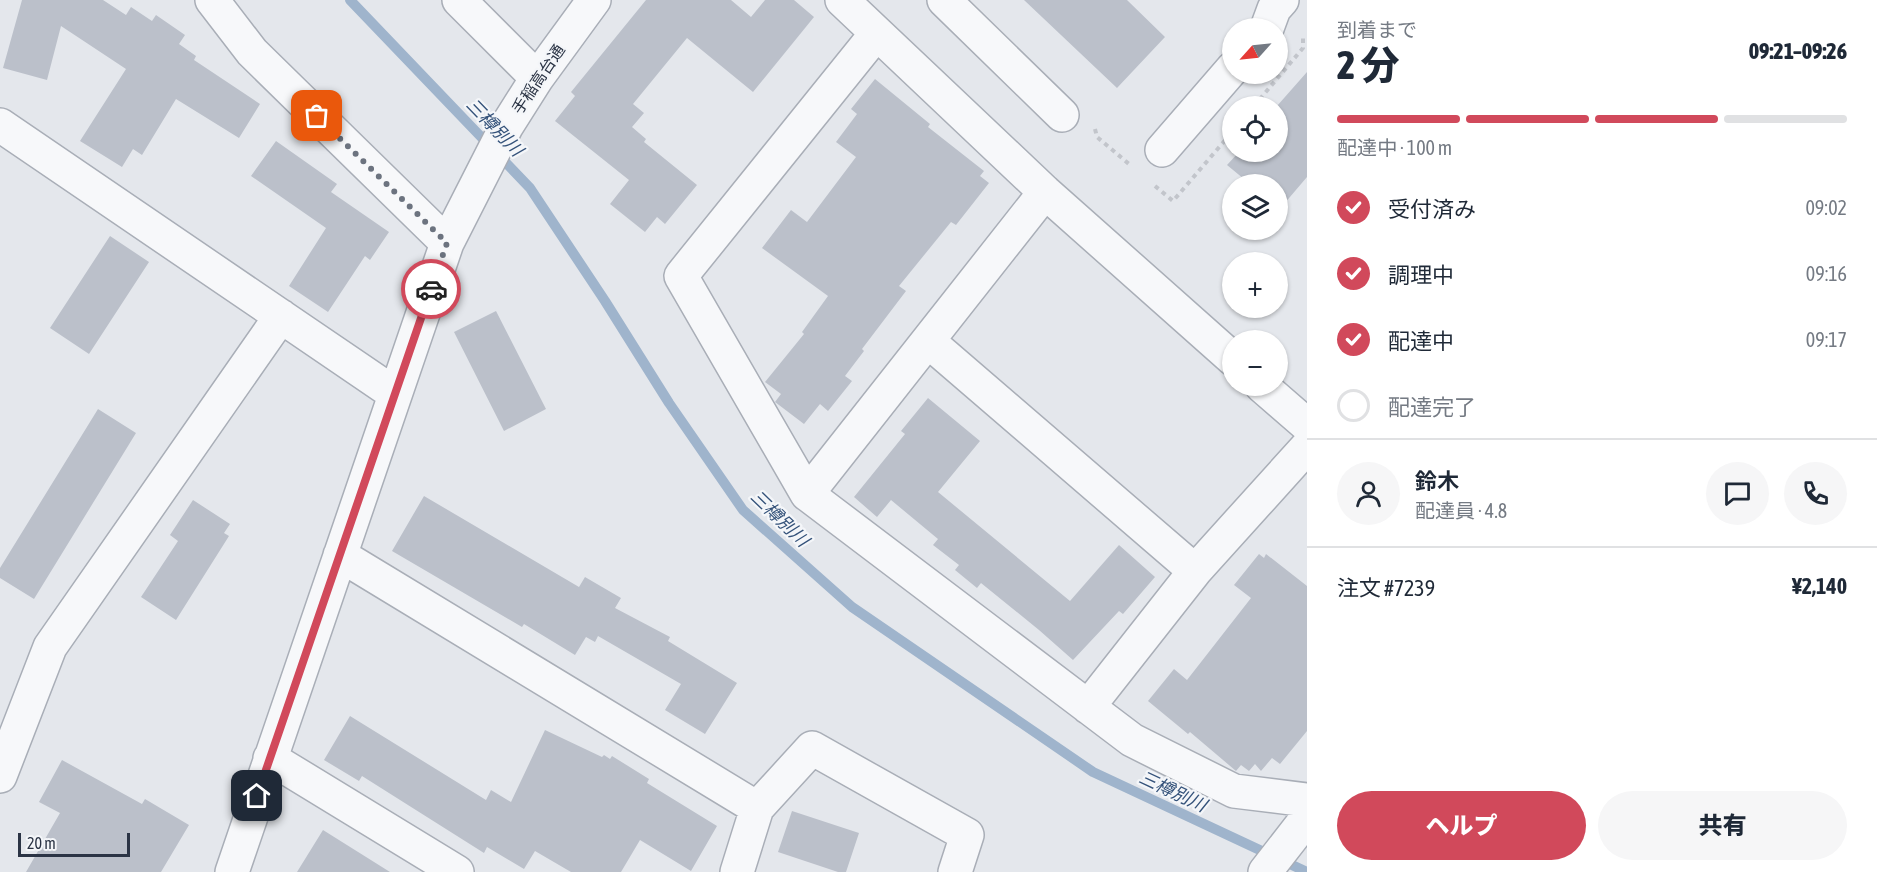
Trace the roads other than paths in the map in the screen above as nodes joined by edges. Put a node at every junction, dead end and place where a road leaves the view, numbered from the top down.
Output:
1 (212, 0) edge
2 (459, 0) edge
3 (594, 0) edge
4 (842, 0) edge
5 (944, 0) edge
6 (1282, 0) edge
7 (1271, 18) edge
8 (876, 34) junction
9 (537, 78) junction
10 (1222, 81) edge
11 (1062, 115) dead end
12 (0, 124) edge
13 (1162, 150) dead end
14 (1045, 192) junction
15 (447, 243) junction
16 (281, 316) junction
17 (928, 341) junction
18 (1222, 349) edge
19 (395, 394) junction
20 (1274, 396) edge
21 (1307, 425) edge
22 (1307, 447) edge
23 (807, 494) junction
24 (340, 555) junction
25 (1195, 571) junction
26 (1088, 707) junction
27 (270, 758) junction
28 (0, 776) edge
29 (757, 808) junction
30 (1306, 813) edge
31 (232, 872) edge
32 (457, 872) edge
33 (737, 872) edge
34 (955, 872) edge
35 (1265, 872) edge

1 - 15 street
2 - 9 street
3 - 9 street, 手稲高台通
4 - 8 street
5 - 11 street
6 - 7 street
8 - 14 street
8 - 23 street
9 - 15 street, 手稲高台通
10 - 13 street
12 - 16 street
14 - 17 street
14 - 18 street
15 - 19 street, 手稲高台通
16 - 19 street
16 - 28 street
17 - 23 street
17 - 25 street
19 - 24 street, 手稲高台通
20 - 21 street
22 - 25 street
23 - 26 street
24 - 27 street, 手稲高台通
24 - 29 street
25 - 26 street
26 - 30 street
27 - 31 street, 手稲高台通
27 - 32 street
29 - 33 street
29 - 34 street
30 - 35 street

